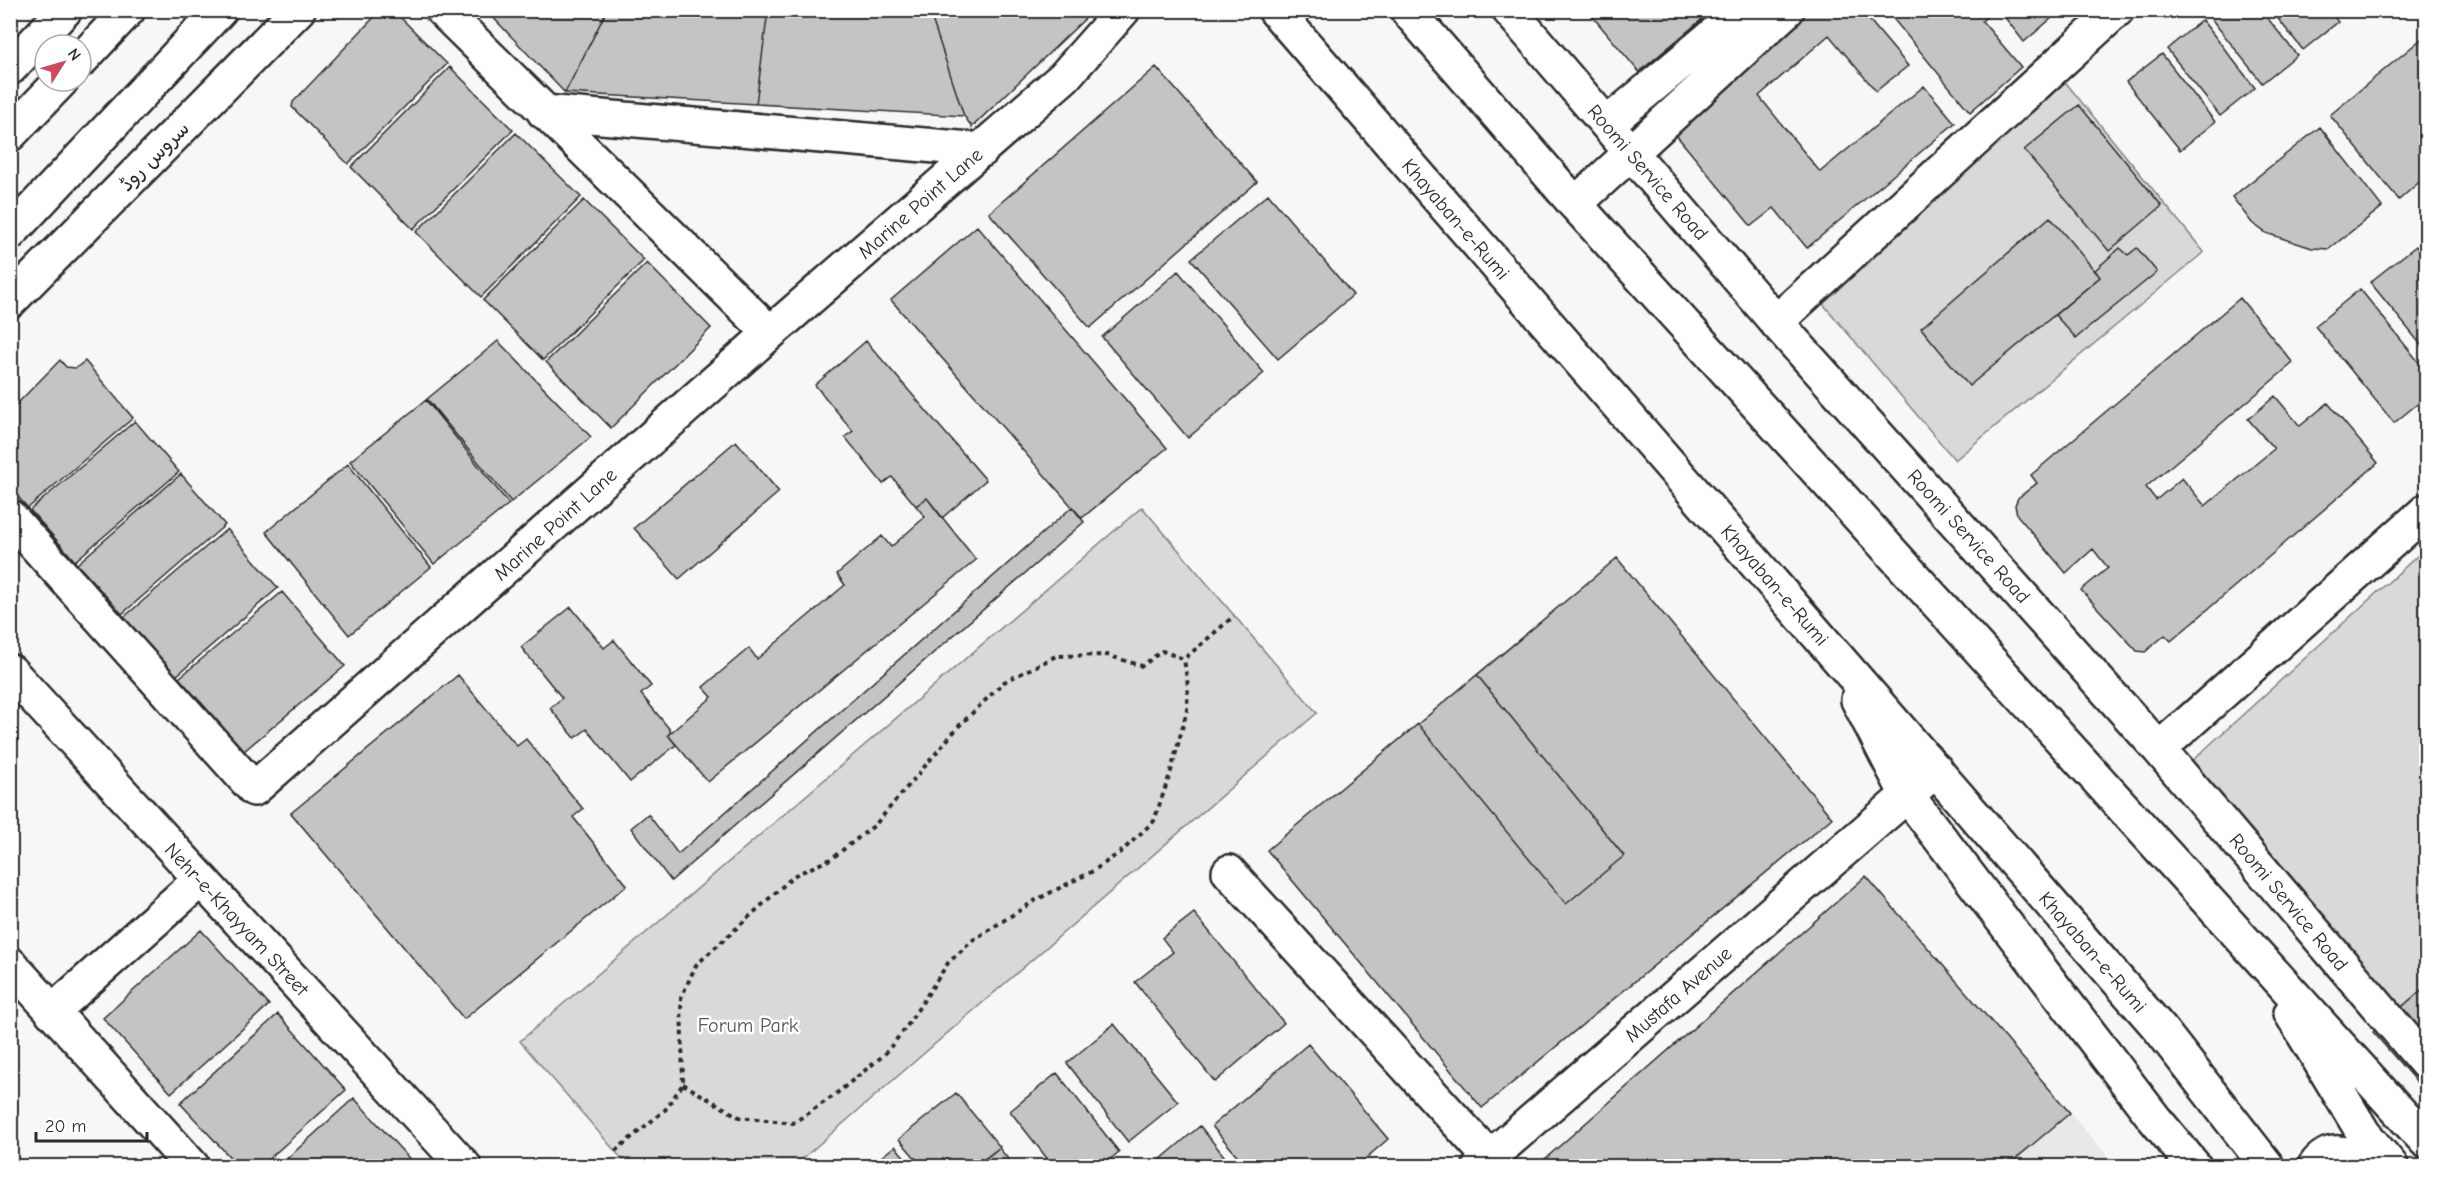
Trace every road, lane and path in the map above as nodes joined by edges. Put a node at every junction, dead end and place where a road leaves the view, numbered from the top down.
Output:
1 (65, 10) edge
2 (128, 10) edge
3 (220, 10) edge
4 (298, 10) edge
5 (442, 10) edge
6 (1123, 10) edge
7 (1275, 10) edge
8 (1407, 10) edge
9 (1509, 10) edge
10 (1786, 10) edge
11 (2117, 10) edge
12 (1730, 14) edge
13 (93, 47) edge
14 (10, 68) edge
15 (49, 93) edge
16 (544, 112) junction
17 (1607, 124) junction
18 (10, 134) edge
19 (982, 150) junction
20 (1631, 152) junction
21 (1575, 204) junction
22 (10, 233) edge
23 (10, 301) edge
24 (1776, 322) junction
25 (770, 333) junction
26 (2427, 511) edge
27 (10, 517) edge
28 (1234, 616) dead end
29 (1834, 653) junction
30 (1184, 659) junction
31 (10, 671) edge
32 (2159, 749) junction
33 (1936, 770) junction
34 (1907, 795) junction
35 (1229, 872) dead end
36 (200, 880) junction
37 (2253, 950) junction
38 (10, 964) edge
39 (52, 1012) junction
40 (2427, 1063) edge
41 (683, 1084) junction
42 (2427, 1141) edge
43 (615, 1151) dead end
44 (1485, 1162) edge
45 (192, 1167) edge
46 (465, 1167) edge
47 (2194, 1167) edge
48 (2268, 1167) edge
49 (2315, 1167) edge
50 (2364, 1167) edge
51 (2391, 1167) edge

1 - 14 street
2 - 13 street
3 - 22 street
4 - 23 street, سروس روڈ
5 - 16 street
6 - 19 street, Marine Point Lane
7 - 29 street, Khayaban-e-Rumi
8 - 21 street
9 - 17 street, Roomi Service Road
10 - 20 street
11 - 24 street
12 - 17 street
15 - 18 street
16 - 19 street
16 - 25 street
17 - 20 street, Roomi Service Road
19 - 25 street, Marine Point Lane
20 - 21 street
20 - 24 street, Roomi Service Road
21 - 37 street
24 - 32 street, Roomi Service Road
25 - 27 street, Marine Point Lane
26 - 32 street
28 - 30 path
29 - 33 street, Khayaban-e-Rumi
29 - 34 street
30 - 41 path
30 - 41 path
31 - 36 street, Nehr-e-Khayyam Street
32 - 40 street, Roomi Service Road
33 - 34 street, Mustafa Avenue
33 - 48 street, Khayaban-e-Rumi
34 - 44 street, Mustafa Avenue
34 - 47 street
35 - 44 street
36 - 39 street
36 - 46 street, Nehr-e-Khayyam Street
37 - 42 street
37 - 51 street
38 - 39 street
39 - 45 street
41 - 43 path
49 - 50 street

